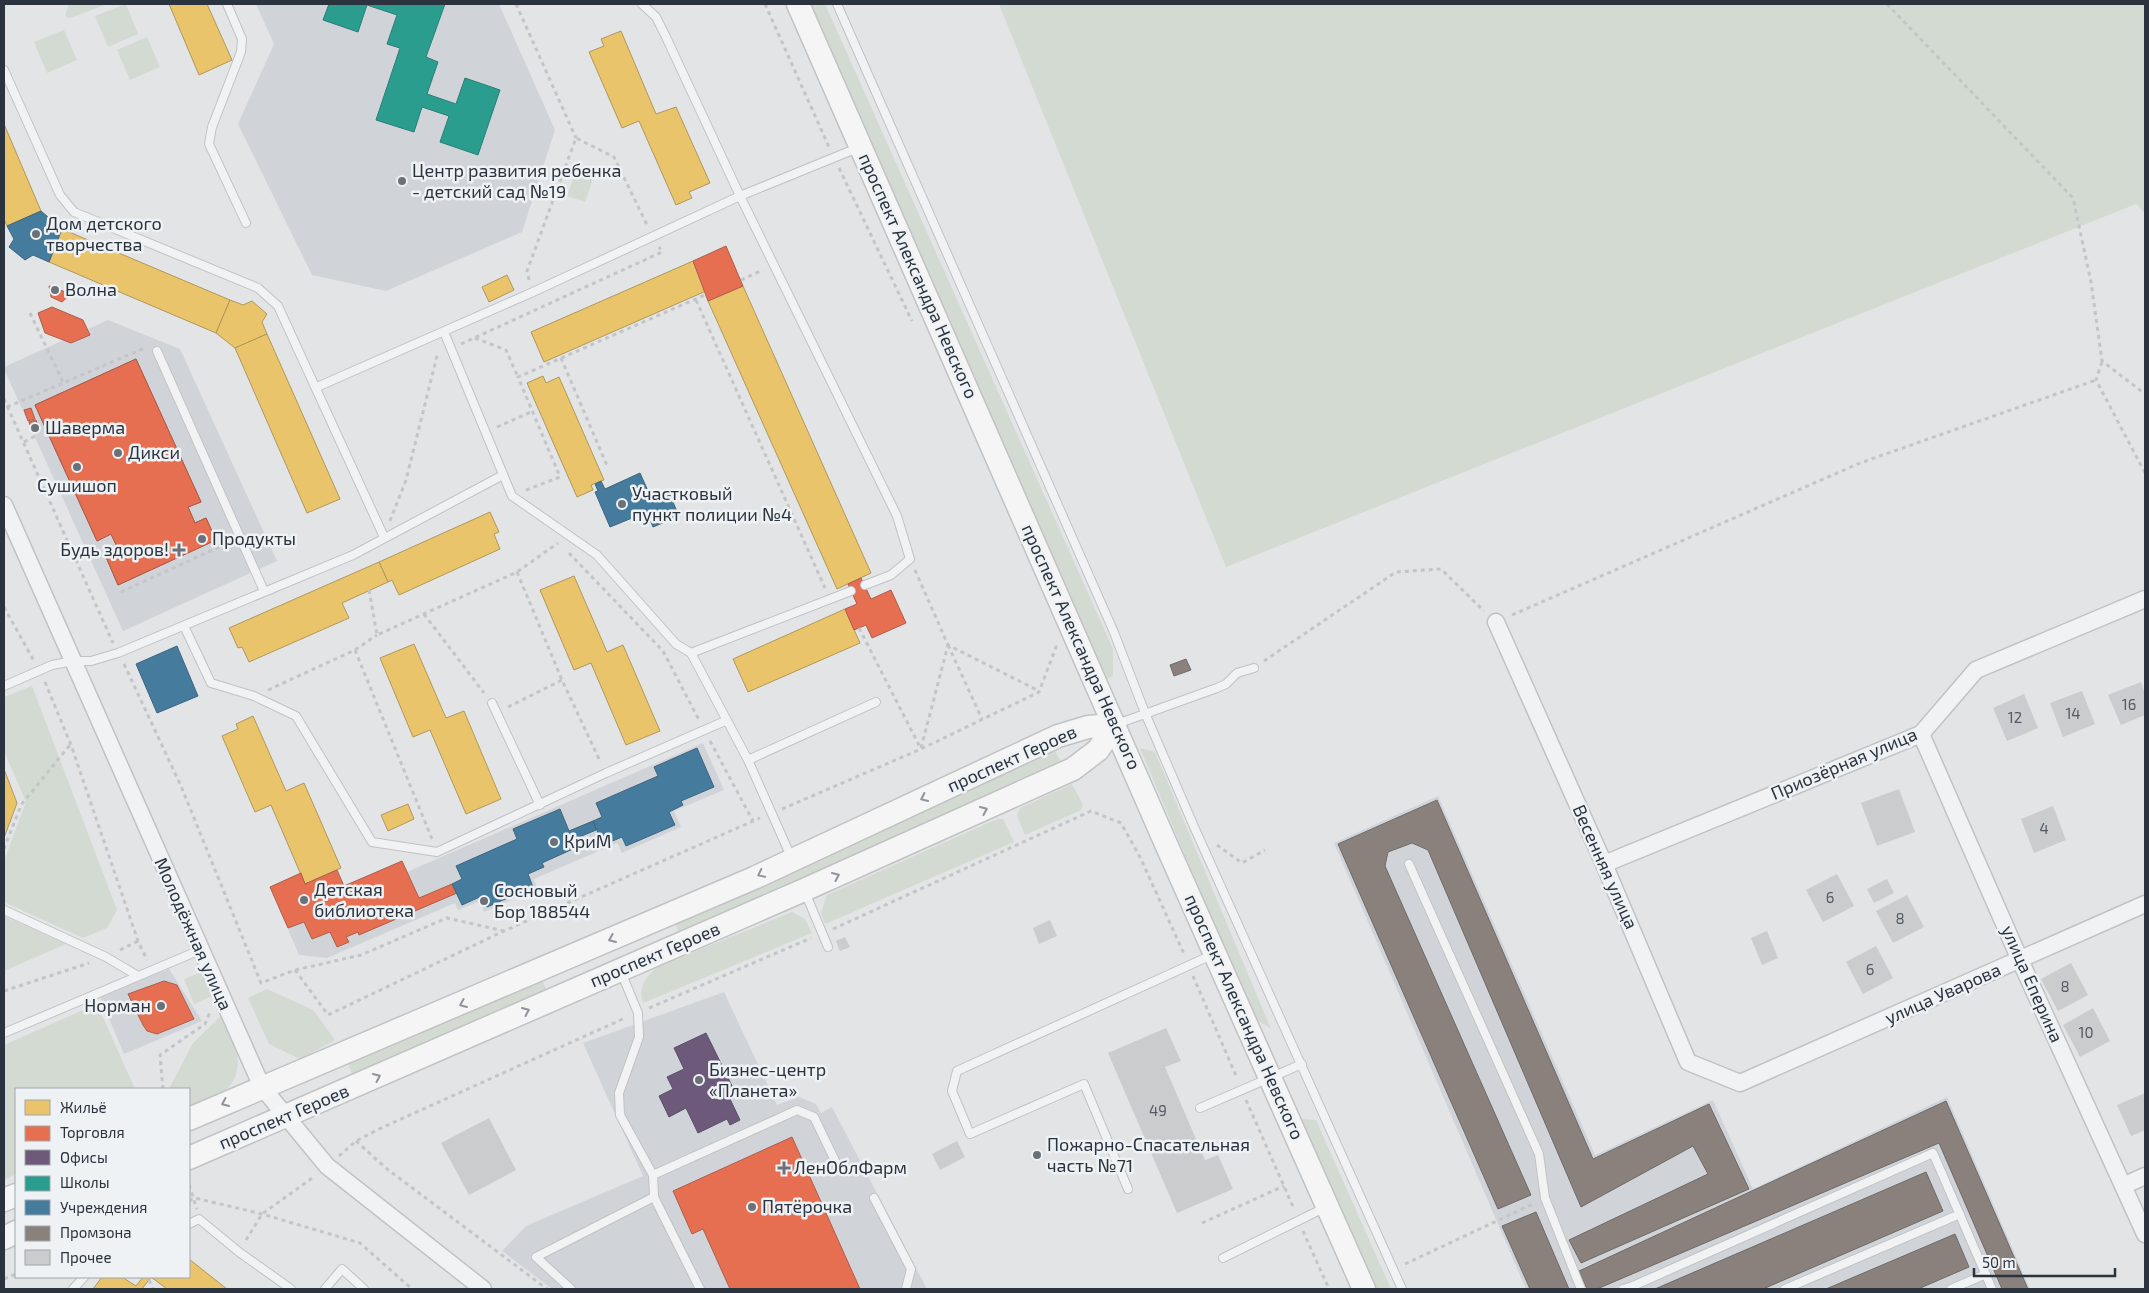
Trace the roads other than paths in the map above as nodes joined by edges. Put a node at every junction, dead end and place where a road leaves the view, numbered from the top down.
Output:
1 (227, 4) edge
2 (642, 4) edge
3 (798, 4) edge
4 (836, 4) edge
5 (4, 70) edge
6 (861, 146) junction
7 (740, 196) junction
8 (246, 223) dead end
9 (444, 332) junction
10 (157, 351) road end
11 (317, 387) junction
12 (503, 475) junction
13 (4, 505) edge
14 (384, 537) junction
15 (865, 585) dead end
16 (264, 591) junction
17 (851, 591) dead end
18 (2145, 599) edge
19 (1496, 622) road end
20 (184, 626) junction
21 (691, 654) junction
22 (74, 661) junction
23 (1254, 668) road end
24 (4, 686) edge
25 (876, 702) dead end
26 (492, 703) road end
27 (1145, 713) junction
28 (725, 721) junction
29 (1115, 725) junction
30 (1921, 734) junction
31 (748, 760) junction
32 (540, 805) junction
33 (792, 859) junction
34 (1409, 864) dead end
35 (1604, 864) junction
36 (804, 890) junction
37 (2145, 904) edge
38 (4, 910) edge
39 (828, 947) dead end
40 (200, 950) junction
41 (1216, 954) junction
42 (2020, 960) junction
43 (620, 970) junction
44 (138, 976) junction
45 (4, 1033) edge
46 (1302, 1064) junction
47 (1271, 1078) junction
48 (1740, 1083) joint
49 (262, 1087) junction
50 (1200, 1108) dead end
51 (284, 1117) junction
52 (190, 1119) edge
53 (190, 1158) edge
54 (839, 1169) dead end
55 (652, 1175) junction
56 (2145, 1176) edge
57 (2125, 1185) junction
58 (1128, 1189) dead end
59 (654, 1197) junction
60 (874, 1198) dead end
61 (1328, 1206) junction
62 (1960, 1214) junction
63 (190, 1224) edge
64 (2145, 1234) edge
65 (1223, 1258) dead end
66 (1986, 1274) junction
67 (83, 1278) edge
68 (1634, 1287) edge
69 (73, 1289) edge
70 (291, 1289) edge
71 (325, 1289) edge
72 (364, 1289) edge
73 (483, 1289) edge
74 (571, 1289) edge
75 (700, 1289) edge
76 (906, 1289) edge
77 (1364, 1289) edge
78 (1402, 1289) edge
79 (1581, 1289) edge
80 (1623, 1289) edge
81 (1785, 1289) edge
82 (1951, 1289) edge
83 (1992, 1289) edge

1 - 8 lane
2 - 7 lane
3 - 6 main road, проспект Александра Невского
4 - 27 lane
5 - 11 lane
6 - 7 lane
6 - 29 main road, проспект Александра Невского
7 - 9 lane
7 - 15 lane
9 - 11 lane
9 - 12 lane
10 - 16 lane
11 - 14 lane
12 - 14 lane
12 - 21 lane
13 - 22 street, Молодёжная улица
14 - 16 lane
16 - 20 lane
17 - 21 lane
18 - 30 street, Приозёрная улица
19 - 35 street, Весенняя улица
20 - 22 lane
20 - 32 lane
21 - 28 lane
22 - 24 lane
22 - 40 street, Молодёжная улица
23 - 27 lane
25 - 31 lane
26 - 32 lane
27 - 29 lane
27 - 46 lane
28 - 31 lane
28 - 32 lane
29 -> 33 main road, проспект Героев
36 -> 29 main road, проспект Героев
29 - 41 main road, проспект Александра Невского
30 - 35 street, Приозёрная улица
30 - 42 street, улица Еперина
31 - 33 lane
33 -> 49 main road, проспект Героев
34 - 79 lane
35 - 48 street, Весенняя улица
36 - 39 lane
36 - 43 main road, проспект Героев
37 - 42 street, улица Уварова
38 - 44 lane
40 - 44 lane
40 - 49 street, Молодёжная улица
41 - 47 main road, проспект Александра Невского
41 - 58 lane
42 - 48 street, улица Уварова
42 - 57 street, улица Еперина
51 -> 43 main road, проспект Героев
43 - 55 lane
44 - 45 lane
46 - 47 lane
46 - 78 lane
47 - 50 lane
47 - 61 main road, проспект Александра Невского
49 - 51 street, Молодёжная улица
49 -> 52 main road, проспект Героев
51 - 53 main road, проспект Героев
51 - 73 street, Молодёжная улица
54 - 55 lane
55 - 59 lane
56 - 57 street
57 - 64 street, улица Еперина
59 - 74 lane
59 - 75 lane
60 - 76 lane
61 - 65 lane
61 - 77 main road, проспект Александра Невского
62 - 66 lane
62 - 68 lane
62 - 81 lane
63 - 70 lane
66 - 82 lane
66 - 83 lane
67 - 69 lane
68 - 80 lane
71 - 72 lane

